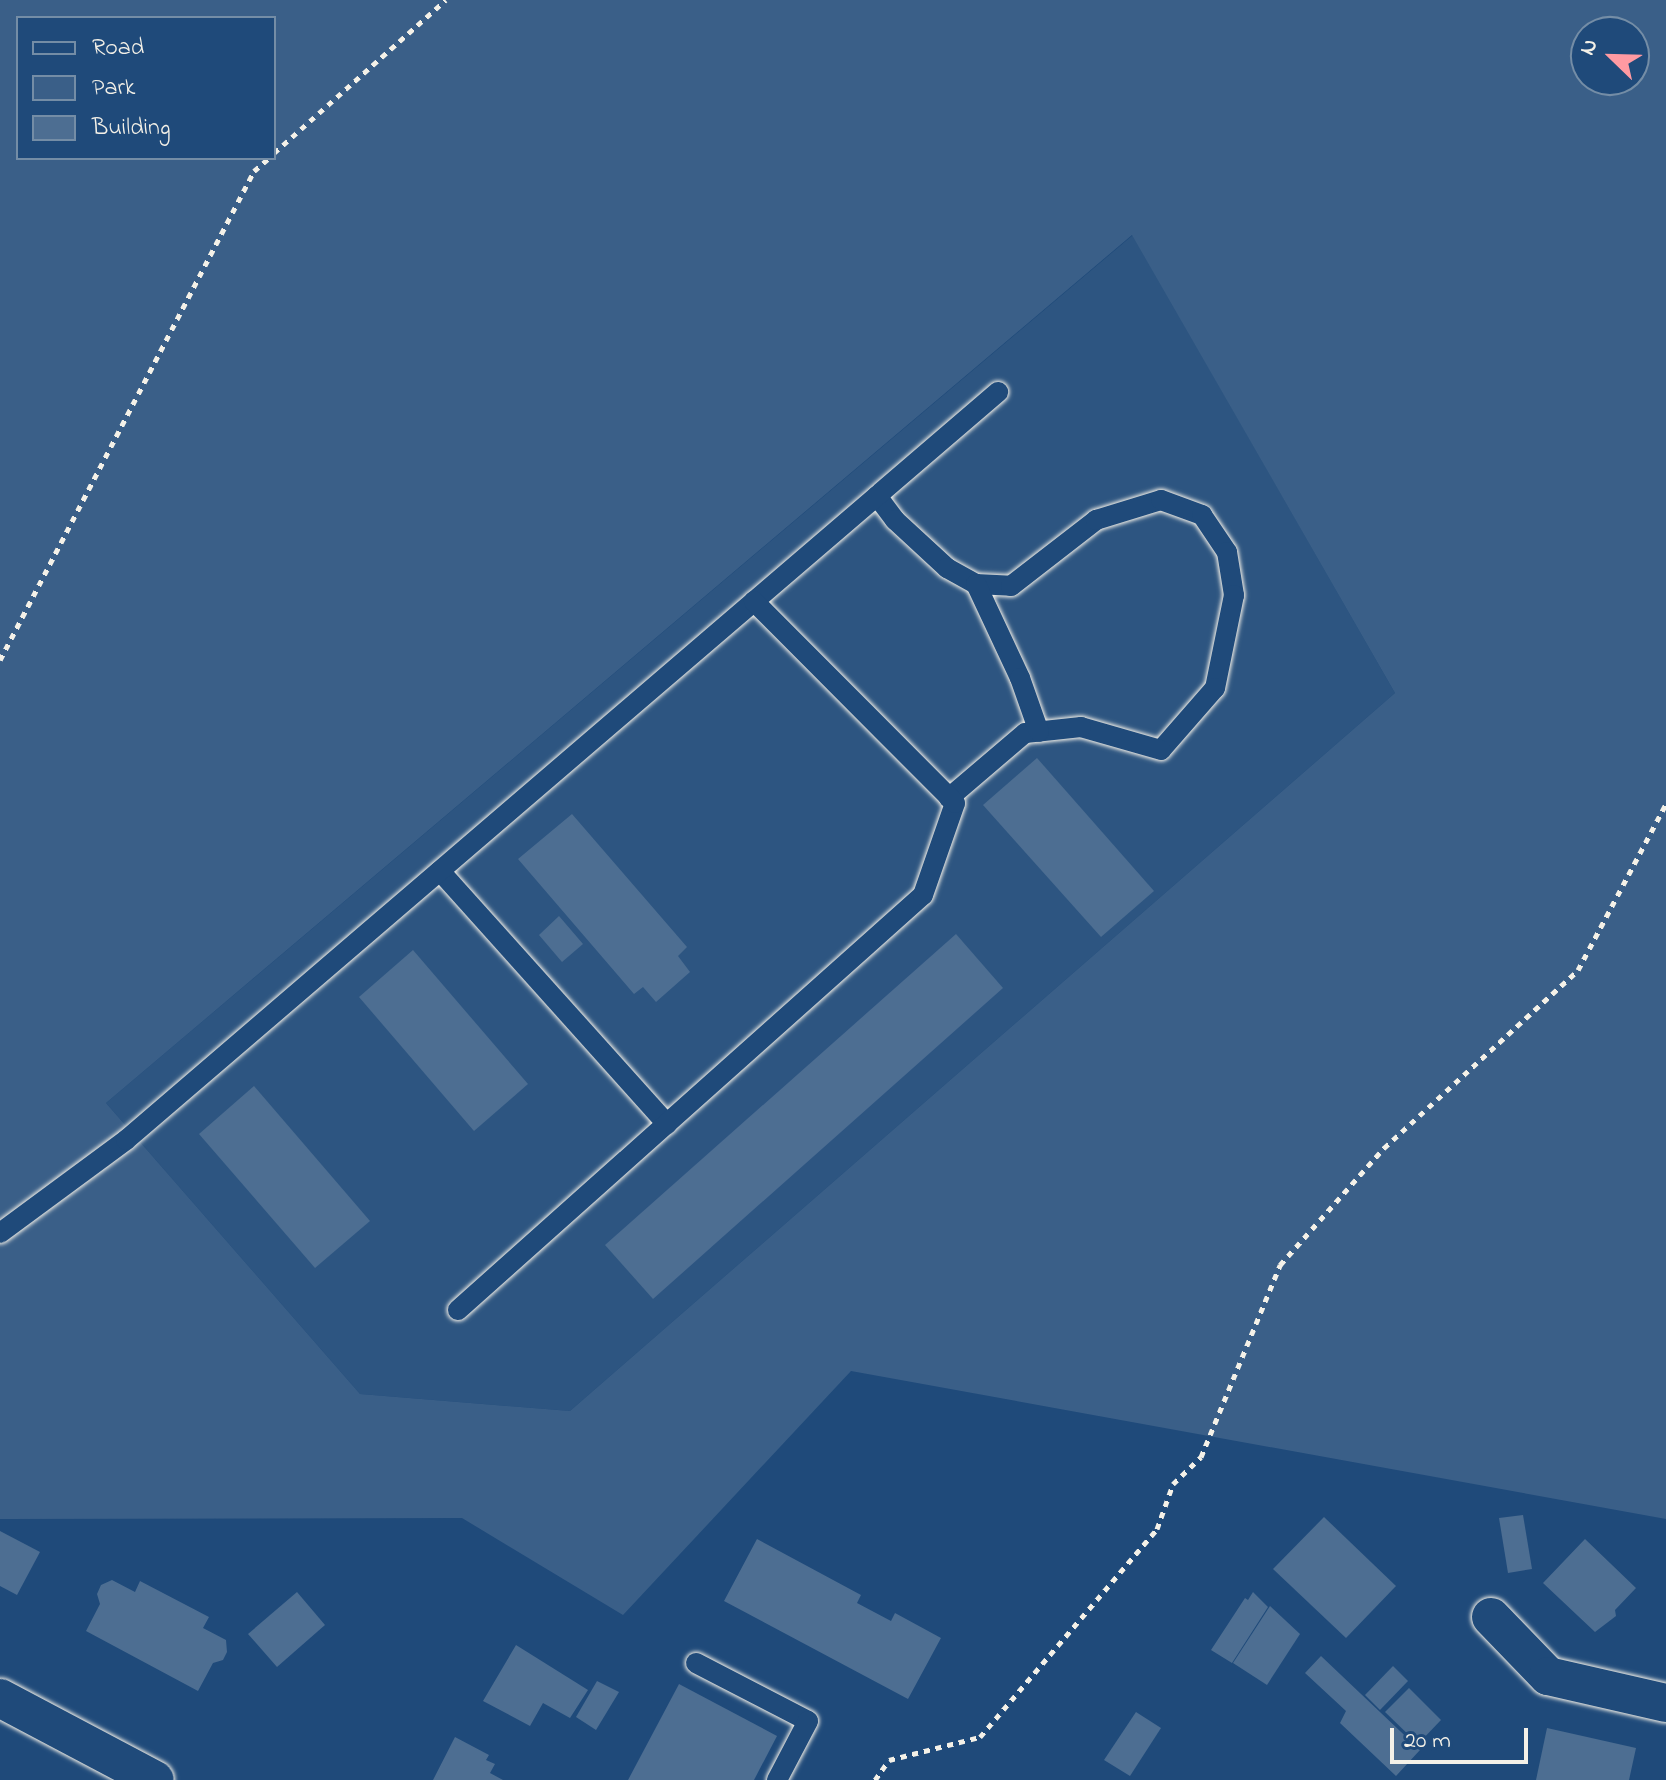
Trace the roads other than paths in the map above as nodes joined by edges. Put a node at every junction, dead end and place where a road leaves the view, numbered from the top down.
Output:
1 (998, 392) dead end
2 (877, 496) junction
3 (976, 584) junction
4 (754, 601) junction
5 (1039, 732) junction
6 (949, 798) junction
7 (440, 871) junction
8 (667, 1124) junction
9 (0, 1233) edge
10 (458, 1310) dead end
11 (1491, 1617) dead end
12 (696, 1663) dead end
13 (0, 1698) edge
14 (1666, 1703) edge
15 (155, 1780) edge
16 (777, 1780) edge

1 - 2 lane
2 - 3 lane
2 - 4 lane
3 - 5 lane
3 - 5 lane
4 - 6 lane
4 - 7 lane
5 - 6 lane
6 - 8 lane
7 - 8 lane
7 - 9 lane
8 - 10 lane
11 - 14 street
12 - 16 lane
13 - 15 street

